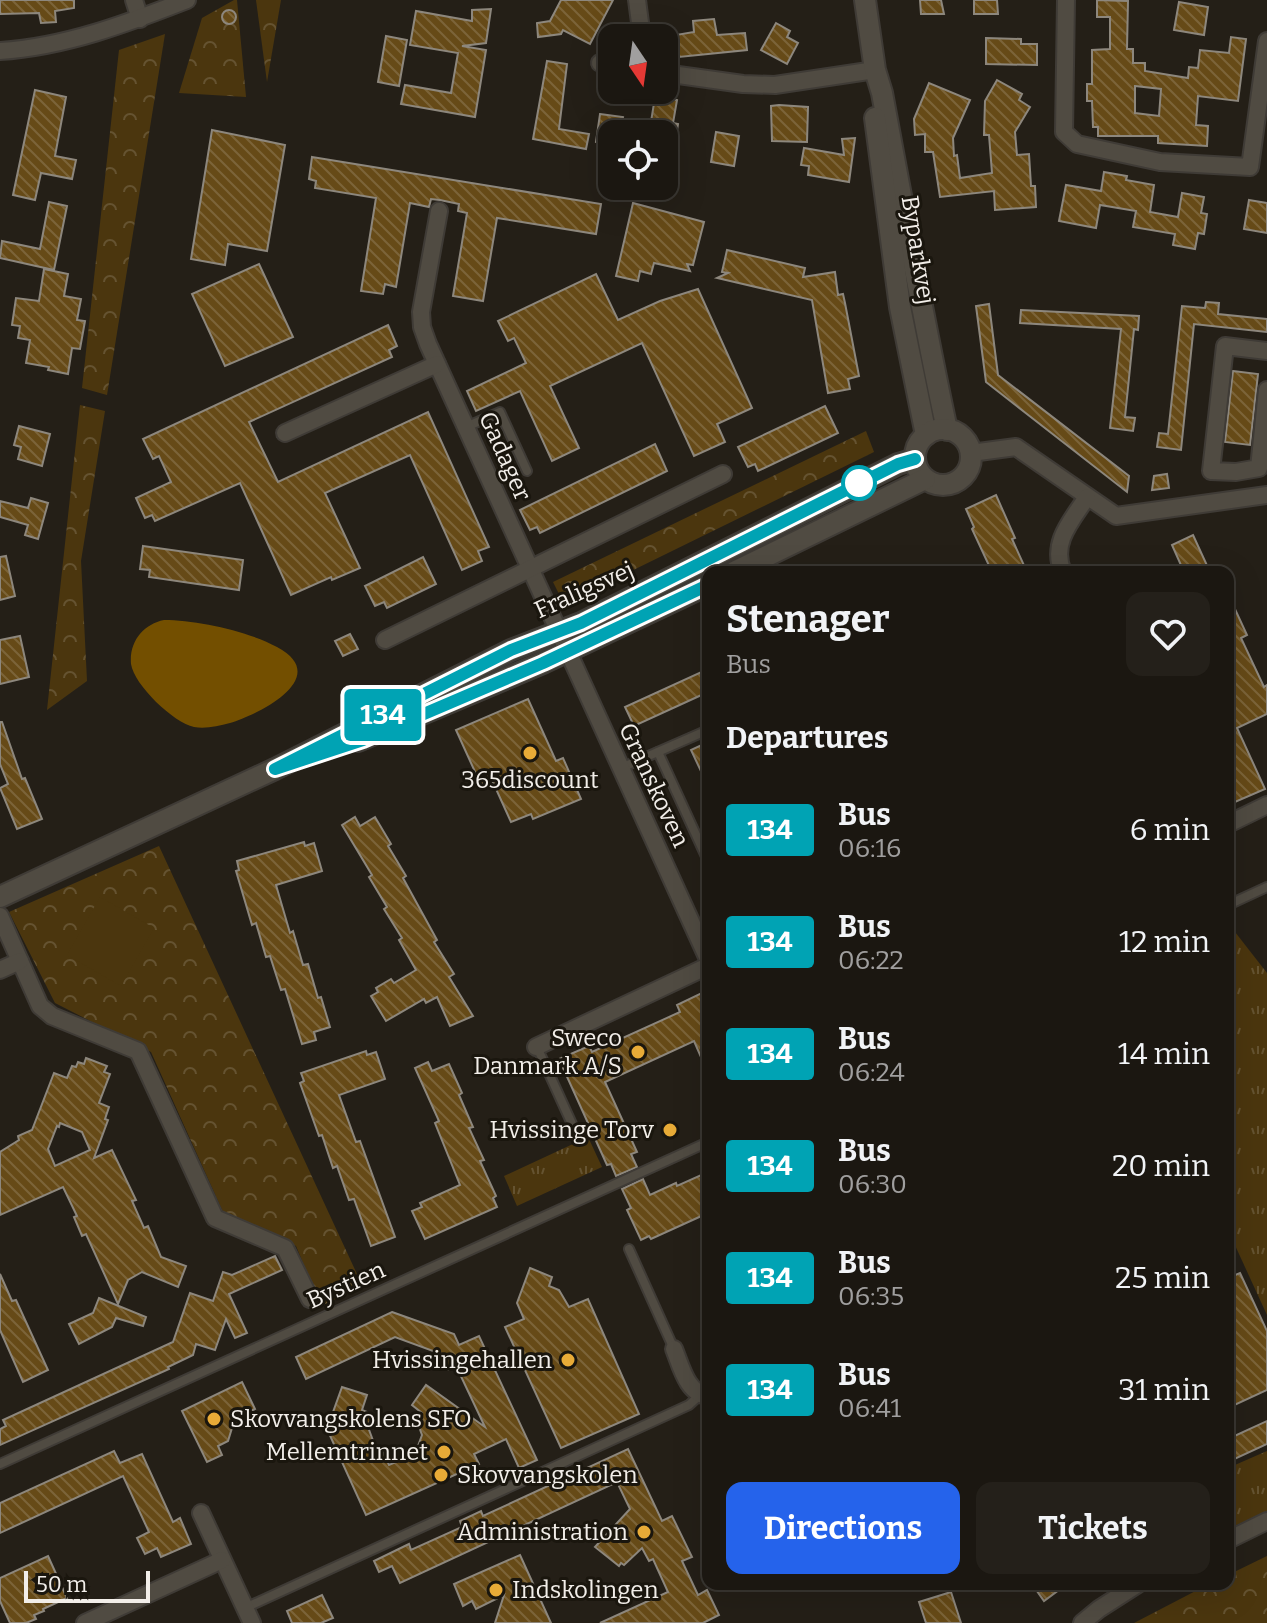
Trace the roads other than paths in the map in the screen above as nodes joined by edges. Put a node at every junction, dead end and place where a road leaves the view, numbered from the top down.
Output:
1 (134, 0) edge
2 (187, 0) edge
3 (637, 0) edge
4 (865, 0) edge
5 (1066, 0) edge
6 (140, 19) junction
7 (640, 24) edge
8 (1267, 41) edge
9 (0, 51) edge
10 (875, 70) junction
11 (678, 75) edge
12 (439, 211) dead end
13 (1267, 351) edge
14 (437, 364) junction
15 (1267, 390) edge
16 (466, 427) junction
17 (947, 430) junction
18 (285, 433) dead end
19 (926, 435) junction
20 (971, 453) junction
21 (915, 459) junction
22 (527, 471) dead end
23 (1236, 472) junction
24 (723, 474) dead end
25 (925, 479) junction
26 (1267, 495) edge
27 (1087, 497) junction
28 (1236, 500) junction
29 (746, 566) edge
30 (1060, 566) edge
31 (530, 568) junction
32 (702, 588) edge
33 (558, 631) junction
34 (385, 640) dead end
35 (567, 651) junction
36 (702, 733) edge
37 (658, 752) junction
38 (620, 768) junction
39 (275, 769) junction
40 (1267, 805) edge
41 (1234, 821) edge
42 (702, 848) edge
43 (1267, 887) edge
44 (0, 897) edge
45 (1234, 902) edge
46 (0, 916) edge
47 (702, 946) edge
48 (20, 961) junction
49 (702, 969) edge
50 (0, 970) edge
51 (536, 1047) joint
52 (572, 1124) dead end
53 (702, 1145) edge
54 (629, 1249) dead end
55 (310, 1299) dead end
56 (674, 1349) joint
57 (702, 1395) edge
58 (702, 1397) edge
59 (0, 1464) edge
60 (201, 1513) dead end
61 (1267, 1521) edge
62 (1234, 1537) edge
63 (222, 1560) junction
64 (1129, 1590) edge
65 (248, 1616) edge
66 (85, 1623) edge
67 (1082, 1623) edge

1 - 6 street
2 - 6 street
3 - 7 street
4 - 10 street, Byparkvej
5 - 8 street
6 - 9 street
10 - 11 street
10 - 17 street, Byparkvej
10 - 19 street, Byparkvej
12 - 14 street, Gadager
13 - 23 street
14 - 16 street, Gadager
14 - 18 street
15 - 23 street
16 - 22 lane
16 - 31 street, Gadager
17 - 19 street
17 - 20 street
19 - 21 street
20 - 25 street
20 - 27 street
21 - 25 street
21 - 33 street, Fraligsvej
23 - 28 street
24 - 31 street
25 - 29 street
26 - 28 street
27 - 28 street
27 - 30 street
31 - 33 street, Gadager
31 - 34 street
32 - 35 street, Fraligsvej
33 - 35 street, Granskoven
33 - 39 street, Fraligsvej
35 - 38 street, Granskoven
35 - 39 street, Fraligsvej
36 - 37 lane
37 - 38 lane
37 - 42 lane
38 - 47 street, Granskoven
39 - 44 street, Fraligsvej
40 - 41 street
43 - 45 lane
46 - 48 street
48 - 50 street
48 - 55 street
49 - 51 street
51 - 52 lane
53 - 59 lane, Bystien
54 - 56 lane
56 - 57 street
58 - 65 lane
60 - 63 street
61 - 62 street
63 - 65 street
63 - 66 street
64 - 67 street

